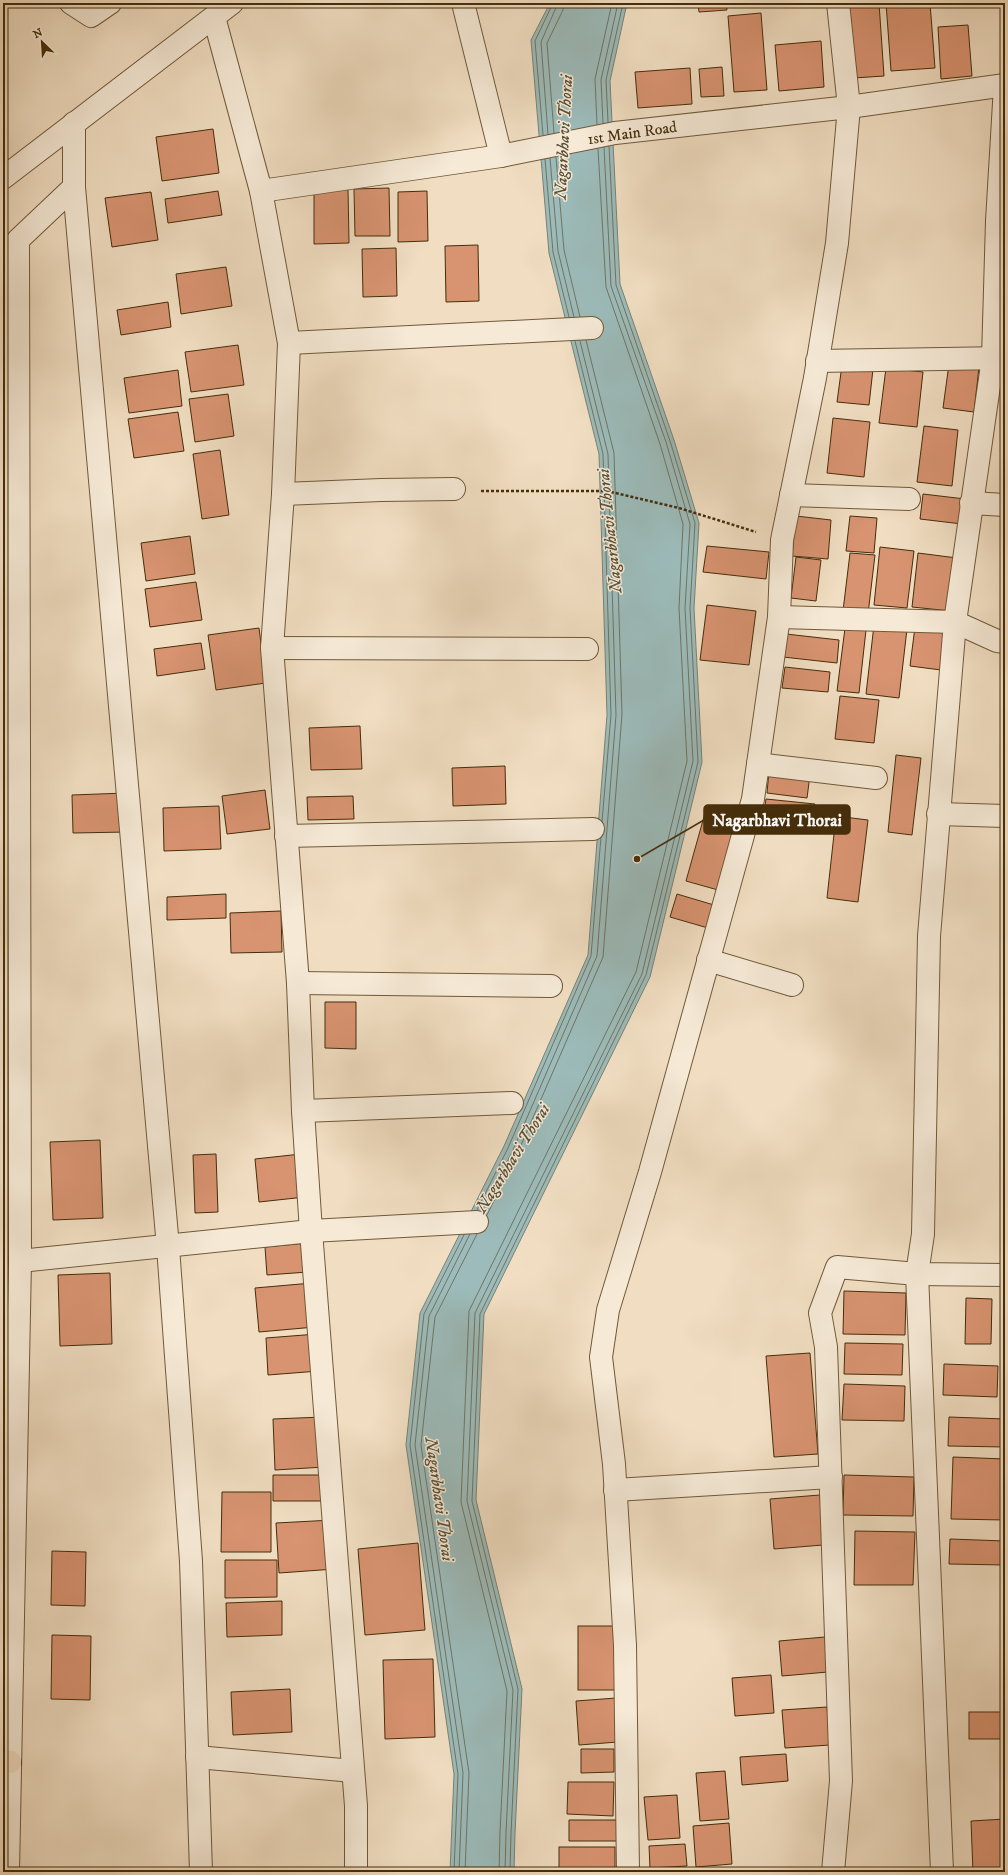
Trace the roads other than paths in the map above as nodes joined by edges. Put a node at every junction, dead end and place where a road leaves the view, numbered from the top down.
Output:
1 (71, 3) edge
2 (110, 3) edge
3 (232, 3) edge
4 (463, 3) edge
5 (838, 3) edge
6 (214, 17) junction
7 (1005, 86) edge
8 (849, 107) junction
9 (74, 123) junction
10 (501, 156) junction
11 (3, 178) edge
12 (74, 187) junction
13 (261, 191) junction
14 (1001, 220) edge
15 (592, 328) dead end
16 (289, 343) junction
17 (999, 358) edge
18 (817, 361) junction
19 (454, 489) road end
20 (284, 494) junction
21 (791, 495) junction
22 (909, 499) dead end
23 (971, 503) junction
24 (1005, 505) edge
25 (779, 617) junction
26 (955, 622) junction
27 (1005, 642) edge
28 (272, 648) junction
29 (587, 649) dead end
30 (758, 764) junction
31 (876, 778) dead end
32 (938, 814) junction
33 (1005, 816) edge
34 (593, 830) dead end
35 (286, 836) junction
36 (708, 960) junction
37 (298, 983) junction
38 (792, 985) dead end
39 (551, 986) dead end
40 (512, 1103) dead end
41 (303, 1111) junction
42 (478, 1222) dead end
43 (311, 1231) junction
44 (168, 1247) junction
45 (20, 1261) junction
46 (917, 1274) junction
47 (1005, 1275) edge
48 (831, 1477) junction
49 (615, 1490) junction
50 (197, 1757) junction
51 (6, 1762) edge
52 (353, 1771) junction
53 (8, 1872) edge
54 (201, 1872) edge
55 (356, 1872) edge
56 (628, 1872) edge
57 (834, 1872) edge
58 (942, 1872) edge

1 - 2 street
3 - 6 street
4 - 10 street
5 - 8 street
6 - 9 street
6 - 13 street
7 - 8 street, 1st Main Road
7 - 14 street
8 - 10 street, 1st Main Road
8 - 18 street
9 - 11 street
9 - 12 street
10 - 13 street, 1st Main Road
12 - 44 street
12 - 45 street
13 - 16 street
14 - 17 street
15 - 16 street
16 - 20 street
17 - 18 street
17 - 23 street
18 - 21 street
19 - 20 street
20 - 28 street
21 - 22 street
21 - 25 street
23 - 24 street
23 - 26 street
25 - 26 street
25 - 30 street
26 - 27 street
26 - 32 street
28 - 29 street
28 - 35 street
30 - 31 street
30 - 36 street
32 - 33 street
32 - 46 street
34 - 35 street
35 - 37 street
36 - 38 street
36 - 49 street
37 - 39 street
37 - 41 street
40 - 41 street
41 - 43 street
42 - 43 street
43 - 44 street
43 - 52 street
44 - 45 street
44 - 50 street
45 - 51 street
46 - 47 street
46 - 48 street
46 - 58 street
48 - 49 street
48 - 57 street
49 - 56 street
50 - 52 street
50 - 54 street
51 - 53 street
52 - 55 street

